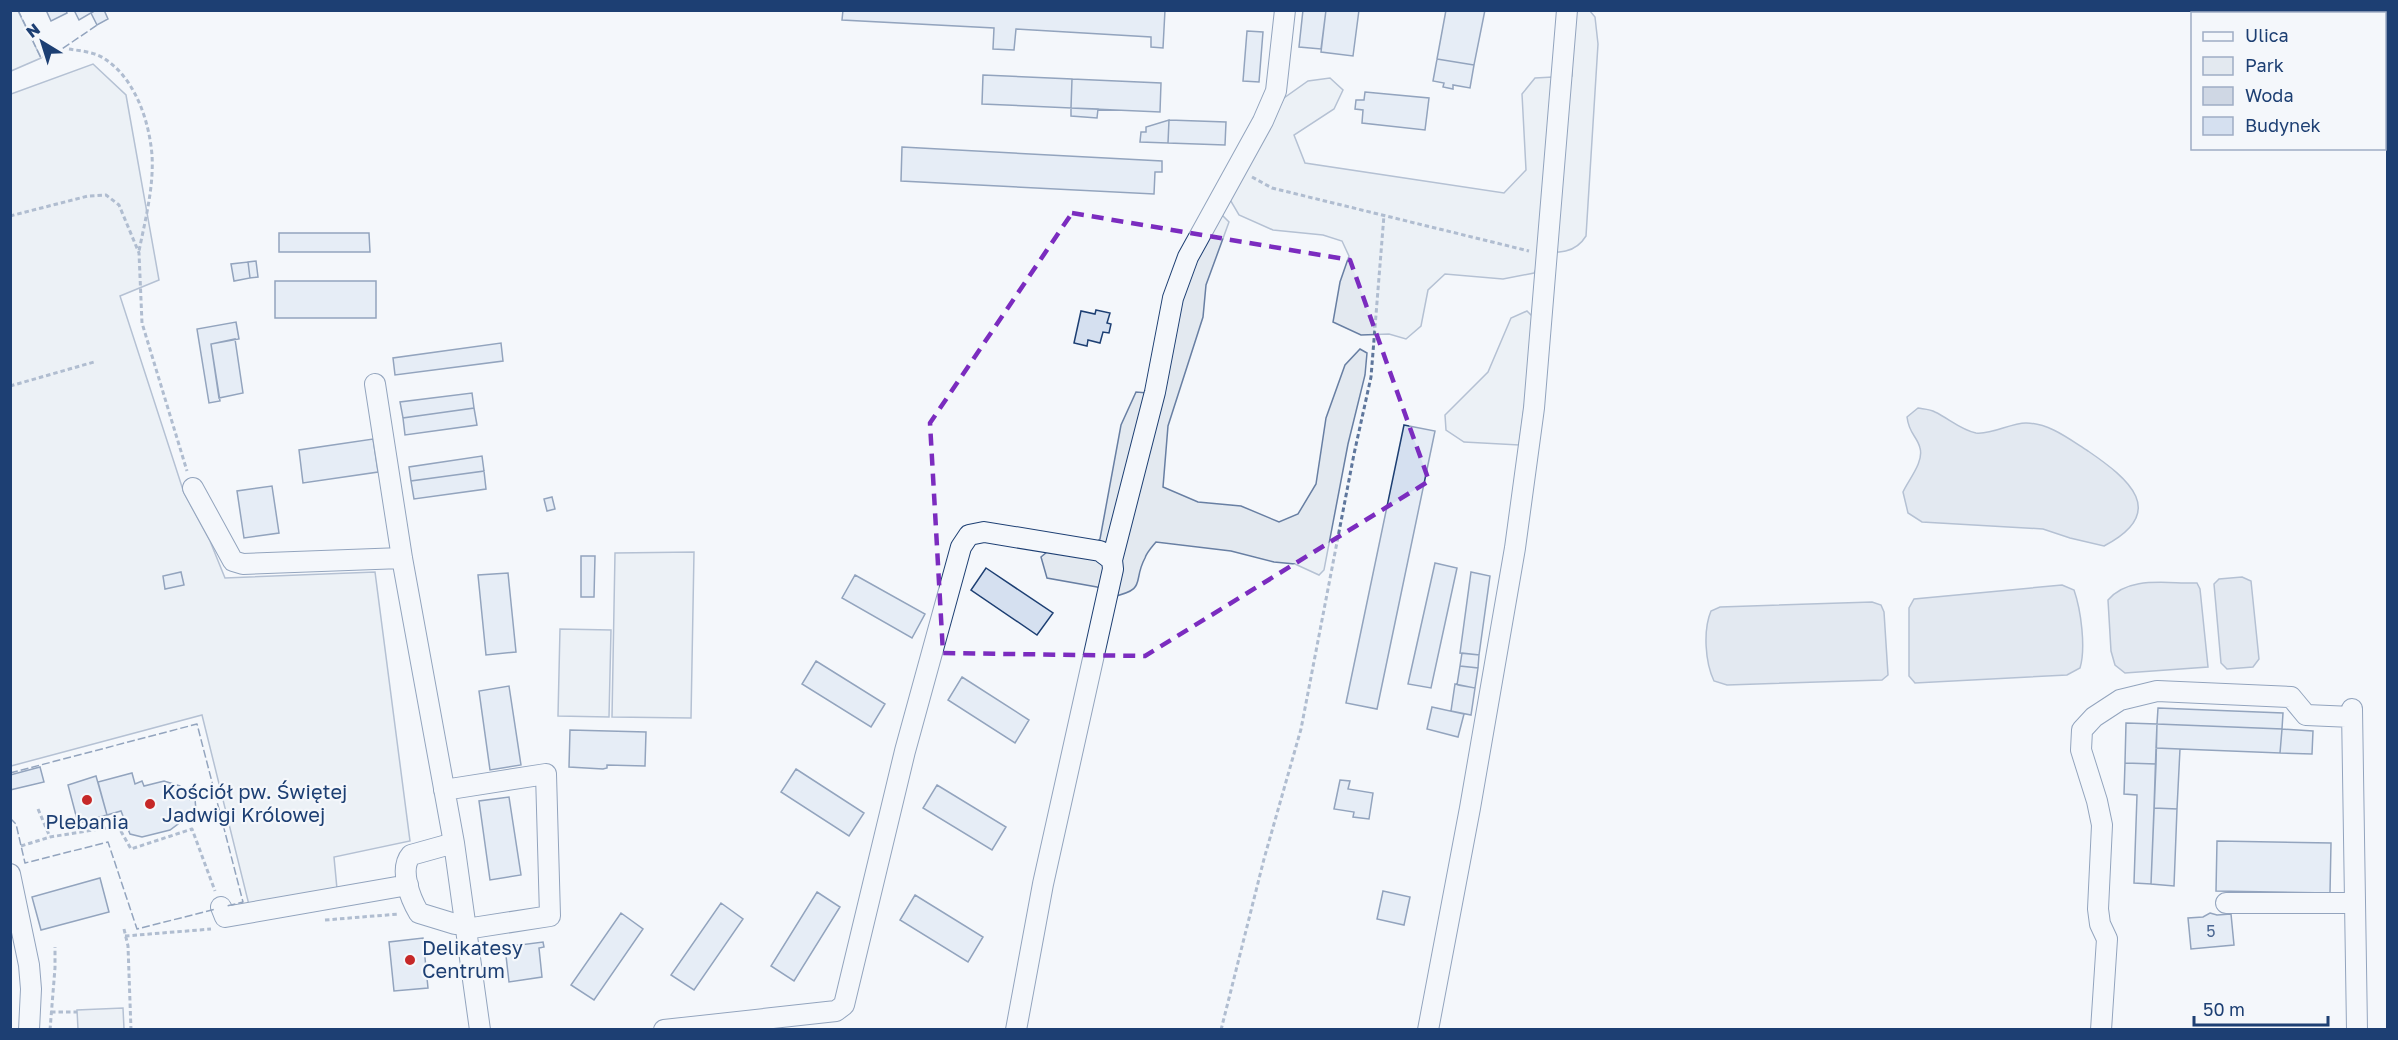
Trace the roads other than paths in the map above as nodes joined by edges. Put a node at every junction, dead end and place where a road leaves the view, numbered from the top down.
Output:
1 (1286, 10) edge
2 (1567, 10) edge
3 (375, 384) dead end
4 (193, 488) road end
5 (402, 558) junction
6 (1112, 560) junction
7 (444, 790) junction
8 (454, 843) junction
9 (10, 874) edge
10 (408, 885) junction
11 (2226, 903) dead end
12 (2355, 903) junction
13 (221, 907) road end
14 (466, 925) junction
15 (29, 1029) edge
16 (480, 1029) edge
17 (664, 1029) edge
18 (1016, 1029) edge
19 (1428, 1029) edge
20 (2101, 1029) edge
21 (2356, 1029) edge

1 - 6 street
2 - 19 street
3 - 5 street
4 - 5 street
5 - 7 street
6 - 17 street
6 - 18 street
7 - 8 street
7 - 14 street
8 - 10 street
8 - 14 street
9 - 15 street
10 - 13 street
10 - 14 street
11 - 12 street
12 - 20 street
12 - 21 street
14 - 16 street

